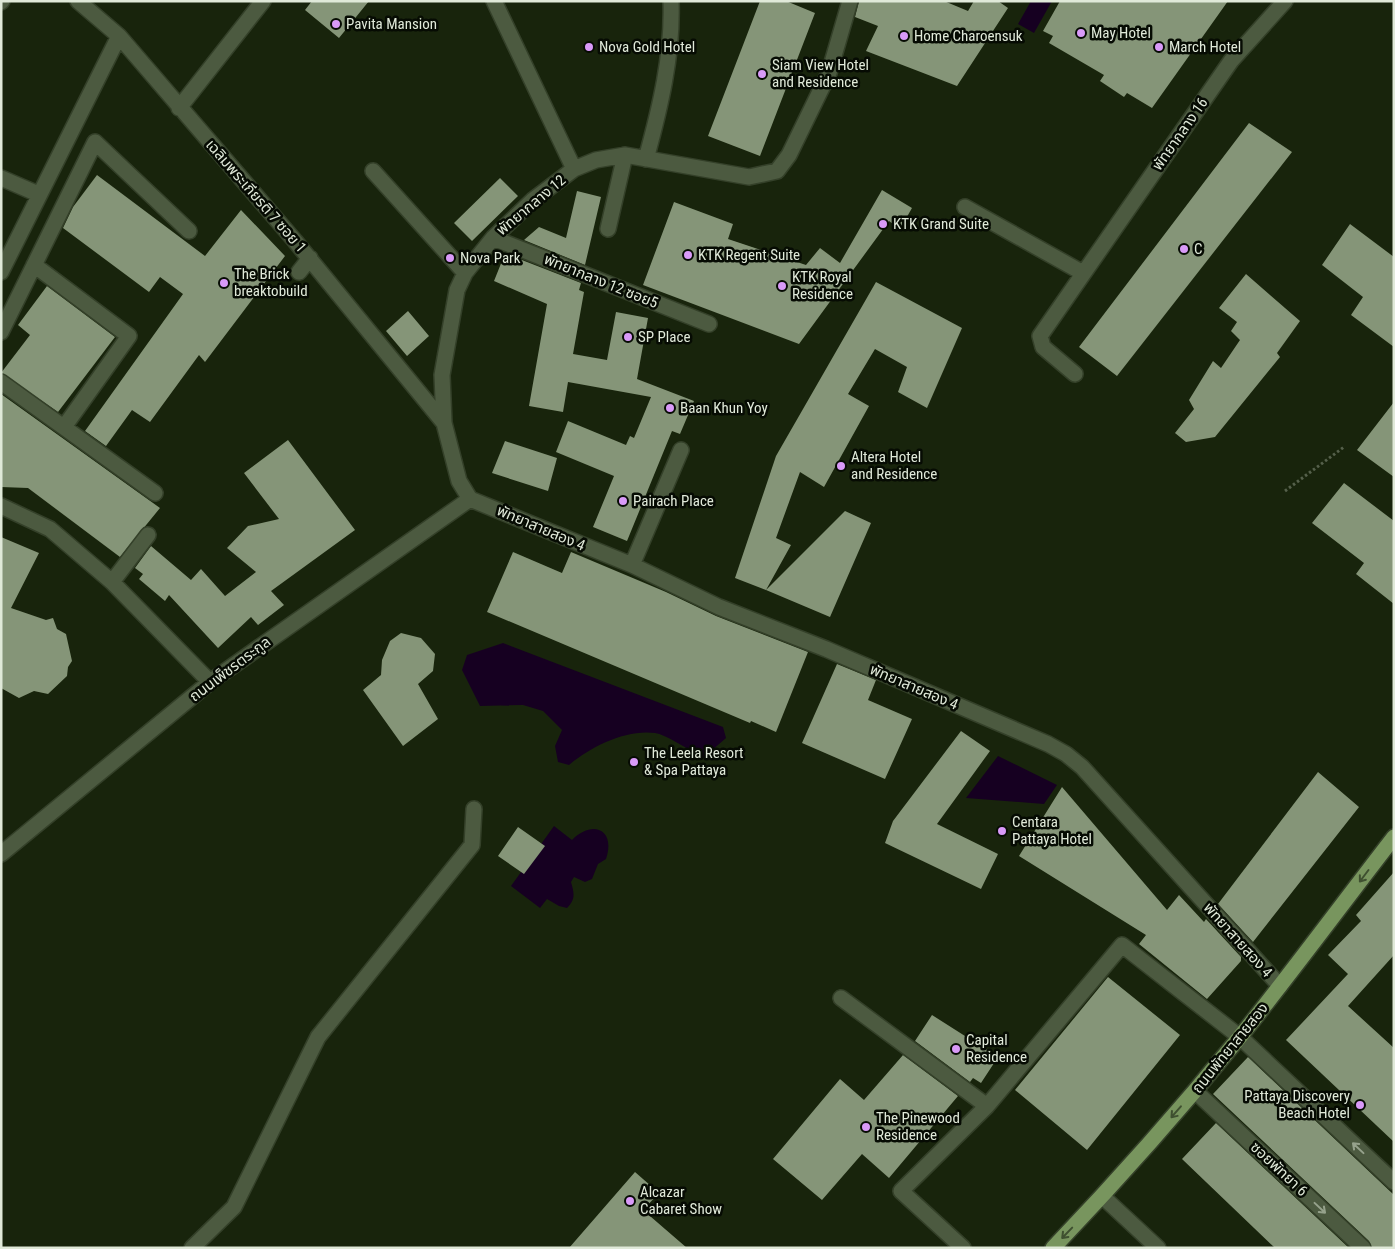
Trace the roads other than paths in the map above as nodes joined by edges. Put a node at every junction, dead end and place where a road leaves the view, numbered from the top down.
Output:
1 (78, 1) edge
2 (263, 1) edge
3 (494, 1) edge
4 (671, 1) edge
5 (850, 1) edge
6 (1285, 1) edge
7 (119, 36) junction
8 (179, 108) junction
9 (625, 155) junction
10 (646, 159) junction
11 (574, 169) junction
12 (373, 171) dead end
13 (1, 178) edge
14 (38, 194) junction
15 (965, 207) dead end
16 (608, 229) dead end
17 (189, 231) dead end
18 (493, 238) junction
19 (310, 258) junction
20 (34, 265) junction
21 (1, 272) edge
22 (299, 272) dead end
23 (465, 273) junction
24 (1083, 274) junction
25 (709, 324) dead end
26 (1, 332) edge
27 (1075, 374) dead end
28 (1, 382) edge
29 (444, 423) junction
30 (64, 427) junction
31 (681, 450) dead end
32 (155, 493) dead end
33 (470, 499) junction
34 (1, 506) edge
35 (148, 535) dead end
36 (632, 565) junction
37 (112, 582) junction
38 (210, 682) junction
39 (474, 808) dead end
40 (1394, 837) edge
41 (1, 854) edge
42 (1280, 986) junction
43 (841, 998) dead end
44 (1240, 1037) junction
45 (1195, 1090) junction
46 (987, 1106) junction
47 (1394, 1182) edge
48 (1102, 1196) junction
49 (192, 1248) edge
50 (963, 1248) edge
51 (1053, 1248) edge
52 (1158, 1248) edge
53 (1363, 1248) edge

1 - 7 street, เฉลิมพระเกียรติ 7 ซอย 1
2 - 8 street
3 - 11 street
4 - 10 street
5 - 10 street, พัทยากลาง 12
6 - 24 street, พัทยากลาง 16
7 - 8 street, เฉลิมพระเกียรติ 7 ซอย 1
7 - 14 street
8 - 19 street, เฉลิมพระเกียรติ 7 ซอย 1
9 - 10 street, พัทยากลาง 12
9 - 11 street, พัทยากลาง 12
9 - 16 street
11 - 18 street, พัทยากลาง 12
12 - 23 street
13 - 14 street
14 - 21 street
15 - 24 street
17 - 20 street
18 - 23 street, พัทยากลาง 12
18 - 25 street, พัทยากลาง 12 ซอย5
19 - 22 street
19 - 29 street, เฉลิมพระเกียรติ 7 ซอย 1
20 - 26 street
20 - 30 street
23 - 29 street, พัทยากลาง 12
24 - 27 street, พัทยากลาง 16
28 - 30 street
29 - 33 street, พัทยากลาง 12
30 - 32 street
31 - 36 street
33 - 36 street, พัทยาสายสอง 4
33 - 38 street, ถนนเพ็ชรตระกูล
34 - 37 street
35 - 37 street
36 - 42 street, พัทยาสายสอง 4
37 - 38 street
38 - 41 street, ถนนเพ็ชรตระกูล
39 - 49 street
40 -> 42 main road, ถนนพัทยาสายสอง
42 - 44 main road, ถนนพัทยาสายสอง
43 - 46 street
44 - 45 main road, ถนนพัทยาสายสอง
44 - 46 street
47 -> 44 street
45 -> 48 main road, ถนนพัทยาสายสอง
45 -> 53 street, ซอยพัทยา 6
46 - 50 street
48 -> 51 main road, ถนนพัทยาสายสอง
48 - 52 street

